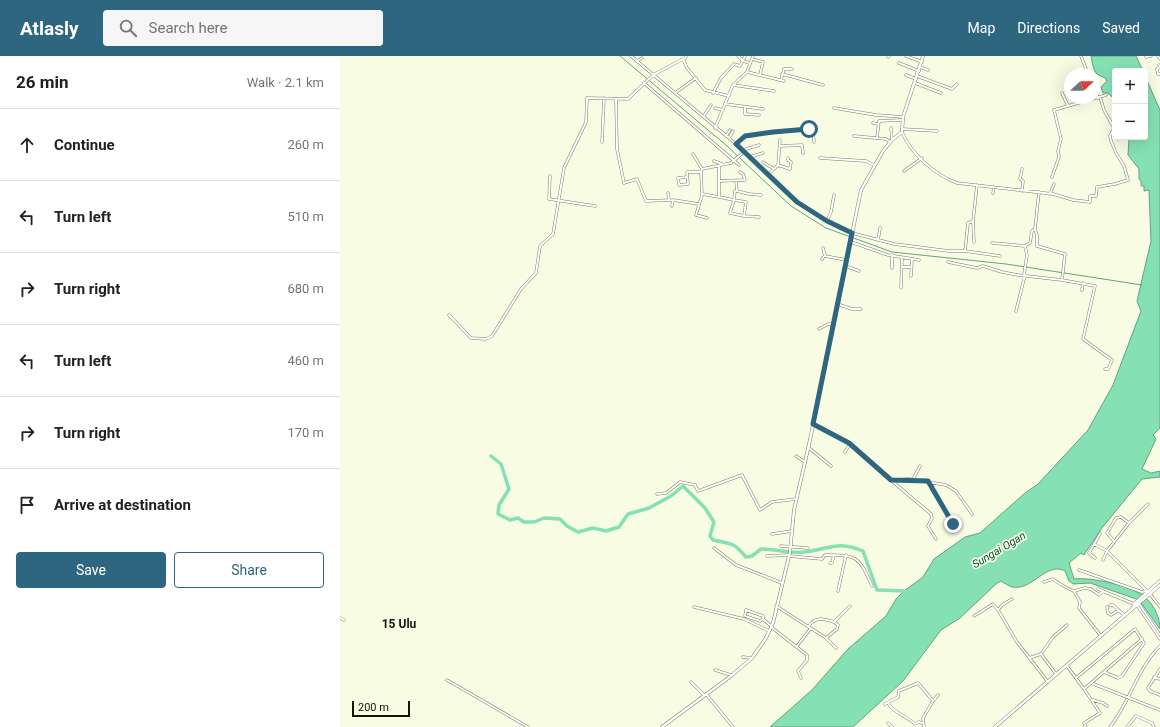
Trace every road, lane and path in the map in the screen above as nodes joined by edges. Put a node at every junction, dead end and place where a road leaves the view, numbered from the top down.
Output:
1 (631, 56) edge
2 (686, 56) edge
3 (738, 56) edge
4 (745, 56) edge
5 (906, 56) edge
6 (923, 56) edge
7 (1082, 56) edge
8 (1151, 56) edge
9 (1158, 56) edge
10 (1146, 57) dead end
11 (642, 58) dead end
12 (752, 58) edge
13 (683, 59) junction
14 (1160, 59) edge
15 (637, 61) junction
16 (742, 61) junction
17 (922, 62) junction
18 (750, 63) junction
19 (899, 63) dead end
20 (1159, 65) edge
21 (920, 67) junction
22 (1086, 68) edge
23 (792, 69) dead end
24 (778, 70) dead end
25 (928, 70) dead end
26 (919, 71) junction
27 (747, 72) junction
28 (782, 73) junction
29 (1160, 74) edge
30 (652, 75) junction
31 (760, 75) junction
32 (906, 76) dead end
33 (696, 78) junction
34 (917, 78) junction
35 (781, 80) junction
36 (784, 81) dead end
37 (644, 82) junction
38 (915, 83) junction
39 (957, 84) dead end
40 (733, 85) junction
41 (823, 85) dead end
42 (774, 92) dead end
43 (713, 93) junction
44 (941, 93) dead end
45 (1062, 93) dead end
46 (675, 94) junction
47 (1106, 95) dead end
48 (729, 96) junction
49 (604, 98) junction
50 (1100, 98) edge
51 (616, 99) junction
52 (1100, 101) edge
53 (725, 104) junction
54 (1076, 104) edge
55 (711, 106) dead end
56 (1068, 106) junction
57 (745, 107) junction
58 (715, 108) dead end
59 (834, 108) dead end
60 (763, 109) dead end
61 (723, 110) junction
62 (759, 115) dead end
63 (703, 117) junction
64 (903, 118) junction
65 (873, 123) dead end
66 (878, 124) junction
67 (715, 128) junction
68 (891, 128) dead end
69 (730, 130) dead end
70 (902, 130) junction
71 (733, 131) dead end
72 (937, 131) dead end
73 (726, 136) junction
74 (854, 136) dead end
75 (729, 138) junction
76 (877, 138) junction
77 (780, 140) dead end
78 (891, 141) junction
79 (602, 142) dead end
80 (814, 142) dead end
81 (736, 144) junction
82 (759, 145) dead end
83 (780, 146) junction
84 (744, 151) junction
85 (763, 153) dead end
86 (803, 153) dead end
87 (693, 154) dead end
88 (750, 157) junction
89 (788, 158) dead end
90 (820, 158) dead end
91 (922, 158) junction
92 (734, 160) junction
93 (714, 161) dead end
94 (763, 162) dead end
95 (722, 164) junction
96 (739, 165) dead end
97 (874, 165) junction
98 (778, 166) junction
99 (719, 167) junction
100 (774, 168) junction
101 (1022, 169) dead end
102 (702, 170) junction
103 (904, 171) dead end
104 (740, 172) dead end
105 (769, 174) junction
106 (550, 176) dead end
107 (687, 177) junction
108 (1052, 177) dead end
109 (719, 181) junction
110 (737, 183) junction
111 (1054, 184) dead end
112 (741, 185) dead end
113 (977, 185) junction
114 (994, 187) junction
115 (737, 191) junction
116 (1022, 191) junction
117 (668, 192) dead end
118 (1039, 192) junction
119 (993, 193) dead end
120 (702, 194) junction
121 (834, 194) dead end
122 (1050, 194) junction
123 (761, 195) dead end
124 (718, 197) junction
125 (559, 200) junction
126 (669, 200) junction
127 (673, 200) junction
128 (734, 200) junction
129 (699, 204) junction
130 (595, 206) dead end
131 (672, 206) dead end
132 (744, 216) junction
133 (707, 218) dead end
134 (759, 218) dead end
135 (827, 221) junction
136 (973, 221) junction
137 (880, 228) dead end
138 (1035, 230) junction
139 (852, 234) junction
140 (878, 240) junction
141 (850, 241) junction
142 (974, 242) dead end
143 (992, 243) dead end
144 (1025, 246) junction
145 (823, 248) dead end
146 (965, 251) junction
147 (825, 255) junction
148 (892, 255) junction
149 (1000, 256) dead end
150 (902, 257) junction
151 (822, 259) dead end
152 (912, 259) junction
153 (846, 260) junction
154 (919, 260) dead end
155 (948, 262) dead end
156 (845, 265) junction
157 (898, 266) dead end
158 (902, 267) junction
159 (892, 268) dead end
160 (912, 268) junction
161 (859, 271) dead end
162 (1024, 274) junction
163 (911, 276) dead end
164 (1062, 279) junction
165 (1083, 283) junction
166 (901, 288) dead end
167 (1082, 290) dead end
168 (837, 304) junction
169 (861, 310) dead end
170 (1016, 311) dead end
171 (449, 315) dead end
172 (834, 324) junction
173 (819, 329) dead end
174 (1105, 369) dead end
175 (813, 424) junction
176 (850, 444) junction
177 (809, 448) junction
178 (845, 452) dead end
179 (796, 456) dead end
180 (806, 462) junction
181 (831, 466) dead end
182 (920, 466) dead end
183 (913, 479) junction
184 (891, 480) junction
185 (928, 481) junction
186 (657, 494) dead end
187 (796, 499) junction
188 (1148, 504) dead end
189 (972, 514) dead end
190 (1130, 523) junction
191 (953, 524) dead end
192 (792, 530) junction
193 (772, 534) dead end
194 (1100, 534) dead end
195 (936, 539) dead end
196 (1114, 541) junction
197 (1094, 544) junction
198 (781, 546) dead end
199 (790, 546) junction
200 (714, 548) dead end
201 (808, 548) dead end
202 (1107, 551) junction
203 (790, 553) junction
204 (834, 555) junction
205 (846, 555) junction
206 (767, 556) dead end
207 (1095, 558) dead end
208 (1103, 560) dead end
209 (830, 563) dead end
210 (1079, 570) dead end
211 (1160, 581) edge
212 (1044, 582) dead end
213 (782, 583) junction
214 (1160, 585) edge
215 (872, 586) dead end
216 (1098, 589) dead end
217 (838, 591) dead end
218 (1074, 591) junction
219 (1103, 591) junction
220 (1148, 592) junction
221 (1012, 599) dead end
222 (1138, 603) junction
223 (1110, 605) dead end
224 (776, 606) junction
225 (850, 606) dead end
226 (694, 607) dead end
227 (1107, 607) dead end
228 (1160, 607) edge
229 (998, 610) junction
230 (1119, 610) junction
231 (974, 616) dead end
232 (1125, 616) junction
233 (340, 618) edge
234 (762, 619) junction
235 (344, 620) dead end
236 (834, 622) junction
237 (1067, 625) dead end
238 (771, 626) junction
239 (810, 627) junction
240 (769, 631) junction
241 (1160, 635) edge
242 (1101, 636) junction
243 (826, 638) junction
244 (1142, 639) junction
245 (1160, 639) edge
246 (797, 646) junction
247 (1160, 646) edge
248 (836, 648) dead end
249 (1041, 654) junction
250 (744, 657) dead end
251 (752, 658) junction
252 (1029, 658) junction
253 (1067, 666) junction
254 (1160, 668) edge
255 (715, 670) dead end
256 (1104, 672) junction
257 (1056, 674) junction
258 (732, 676) junction
259 (1154, 677) junction
260 (801, 678) dead end
261 (1076, 678) junction
262 (1160, 679) edge
263 (447, 680) dead end
264 (921, 681) dead end
265 (691, 682) dead end
266 (1048, 682) junction
267 (918, 683) junction
268 (1091, 683) junction
269 (1084, 690) junction
270 (705, 694) junction
271 (938, 695) dead end
272 (1160, 695) edge
273 (1128, 697) junction
274 (1092, 700) junction
275 (933, 701) junction
276 (888, 703) junction
277 (885, 704) dead end
278 (1107, 706) dead end
279 (1160, 710) edge
280 (888, 723) dead end
281 (922, 723) junction
282 (528, 727) edge
283 (662, 727) edge
284 (733, 727) edge
285 (892, 727) edge
286 (924, 727) edge
287 (995, 727) edge
288 (1086, 727) edge
289 (1110, 727) edge
290 (1127, 727) edge
291 (1154, 727) edge

1 - 15 street
2 - 13 street
3 - 16 street
4 - 16 street
5 - 17 street
6 - 17 street
7 - 22 street
8 - 10 street
9 - 14 street
11 - 15 street
12 - 18 street
12 - 31 street
13 - 30 street
13 - 33 street
15 - 30 street
16 - 18 street
16 - 43 street
17 - 21 street
18 - 27 street
19 - 26 street
20 - 29 street
21 - 25 street
21 - 26 street
23 - 28 street
24 - 28 street
26 - 34 street
27 - 31 street
27 - 40 street
28 - 35 street
28 - 41 street
30 - 37 street
30 - 46 street
31 - 35 street
32 - 34 street
33 - 43 street
33 - 46 street
34 - 38 street
34 - 39 street
35 - 36 street
37 - 51 street
37 - 92 street
38 - 44 street
38 - 64 street
40 - 42 street
40 - 48 street
43 - 48 street
45 - 56 street
46 - 63 street
47 - 50 street
48 - 53 street
49 - 51 street
49 - 79 street
49 - 125 street
51 - 126 street
52 - 122 street
53 - 57 street
53 - 61 street
54 - 56 street
55 - 63 street
56 - 108 street
57 - 60 street
57 - 62 street
58 - 61 street
59 - 64 street
61 - 67 street
63 - 67 street
64 - 66 street
64 - 70 street
65 - 66 street
66 - 76 street
67 - 73 street
68 - 78 street
69 - 73 street
70 - 72 street
70 - 78 street
70 - 91 street
71 - 75 street
73 - 75 street
74 - 76 street
75 - 81 street
76 - 78 street
77 - 83 street
78 - 97 street
80 - 81 street
81 - 84 street
82 - 84 street
83 - 86 street
83 - 98 street
84 - 88 street
84 - 92 street
85 - 88 street
87 - 102 street
88 - 105 street
89 - 98 street
90 - 97 street
91 - 103 street
91 - 113 street
92 - 95 street
92 - 96 street
93 - 95 street
94 - 100 street
95 - 99 street
97 - 139 street
98 - 100 street
99 - 102 street
99 - 109 street
100 - 105 street
101 - 116 street
102 - 107 street
102 - 120 street
104 - 110 street
105 - 135 street
106 - 125 street
107 - 107 street
109 - 110 street
109 - 124 street
110 - 112 street
110 - 115 street
111 - 122 street
113 - 114 street
113 - 136 street
114 - 116 street
114 - 119 street
115 - 123 street
115 - 128 street
116 - 118 street
117 - 126 street
118 - 122 street
118 - 138 street
120 - 124 street
120 - 129 street
121 - 135 street
124 - 128 street
125 - 130 street
125 - 171 street
126 - 127 street
127 - 129 street
127 - 131 street
128 - 132 street
128 - 132 street
129 - 133 street
132 - 134 street
135 - 139 street
136 - 142 street
136 - 146 street
137 - 140 street
138 - 144 street
138 - 164 street
139 - 140 street
139 - 141 street
140 - 146 street
141 - 148 street
141 - 153 street
143 - 144 street
144 - 162 street
145 - 147 street
146 - 149 street
147 - 151 street
147 - 153 street
148 - 150 street
148 - 159 street
150 - 152 street
150 - 158 street
152 - 154 street
152 - 160 street
153 - 156 street
155 - 162 street
156 - 161 street
156 - 168 street
157 - 158 street
158 - 160 street
158 - 166 street
160 - 163 street
162 - 164 street
162 - 170 street
164 - 165 street
165 - 167 street
165 - 174 street
168 - 169 street
168 - 172 street
172 - 173 street
172 - 175 street
175 - 176 street
175 - 177 street
176 - 178 street
176 - 184 street
177 - 180 street
177 - 181 street
179 - 180 street
180 - 187 street
182 - 183 street
183 - 184 street
183 - 185 street
184 - 195 street
185 - 189 street
185 - 191 street
186 - 187 street
187 - 192 street
188 - 190 street
190 - 196 street
190 - 196 street
192 - 193 street
192 - 199 street
194 - 197 street
196 - 202 street
197 - 202 street
197 - 207 street
198 - 199 street
199 - 201 street
199 - 203 street
200 - 213 street
202 - 208 street
202 - 220 street
203 - 204 street
203 - 206 street
203 - 213 street
204 - 205 street
204 - 209 street
205 - 215 street
205 - 217 street
210 - 220 street
211 - 220 street
212 - 218 street
213 - 224 street
214 - 220 street
216 - 219 street
218 - 219 street
218 - 242 street
219 - 222 street
220 - 222 street
220 - 222 street
220 - 228 street
221 - 229 street
222 - 232 street
222 - 241 street
222 - 245 street
223 - 230 street
224 - 238 street
224 - 239 street
225 - 236 street
226 - 240 street
227 - 230 street
229 - 231 street
229 - 252 street
230 - 232 street
232 - 242 street
233 - 235 street
234 - 234 street
234 - 238 street
236 - 239 street
236 - 243 street
237 - 249 street
238 - 240 street
238 - 246 street
239 - 243 street
239 - 246 street
240 - 251 street
242 - 253 street
243 - 248 street
244 - 256 street
244 - 256 street
244 - 261 street
246 - 260 street
247 - 273 street
249 - 252 street
249 - 257 street
250 - 251 street
251 - 258 street
252 - 266 street
253 - 257 street
253 - 261 street
254 - 259 street
255 - 258 street
256 - 268 street
257 - 266 street
258 - 270 street
259 - 262 street
259 - 272 street
261 - 269 street
263 - 282 street
264 - 267 street
265 - 270 street
266 - 287 street
267 - 275 street
267 - 276 street
268 - 269 street
268 - 273 street
269 - 274 street
270 - 283 street
270 - 284 street
271 - 275 street
273 - 279 street
273 - 289 street
274 - 278 street
274 - 288 street
275 - 281 street
276 - 277 street
276 - 281 street
280 - 285 street
281 - 286 street
290 - 291 street

